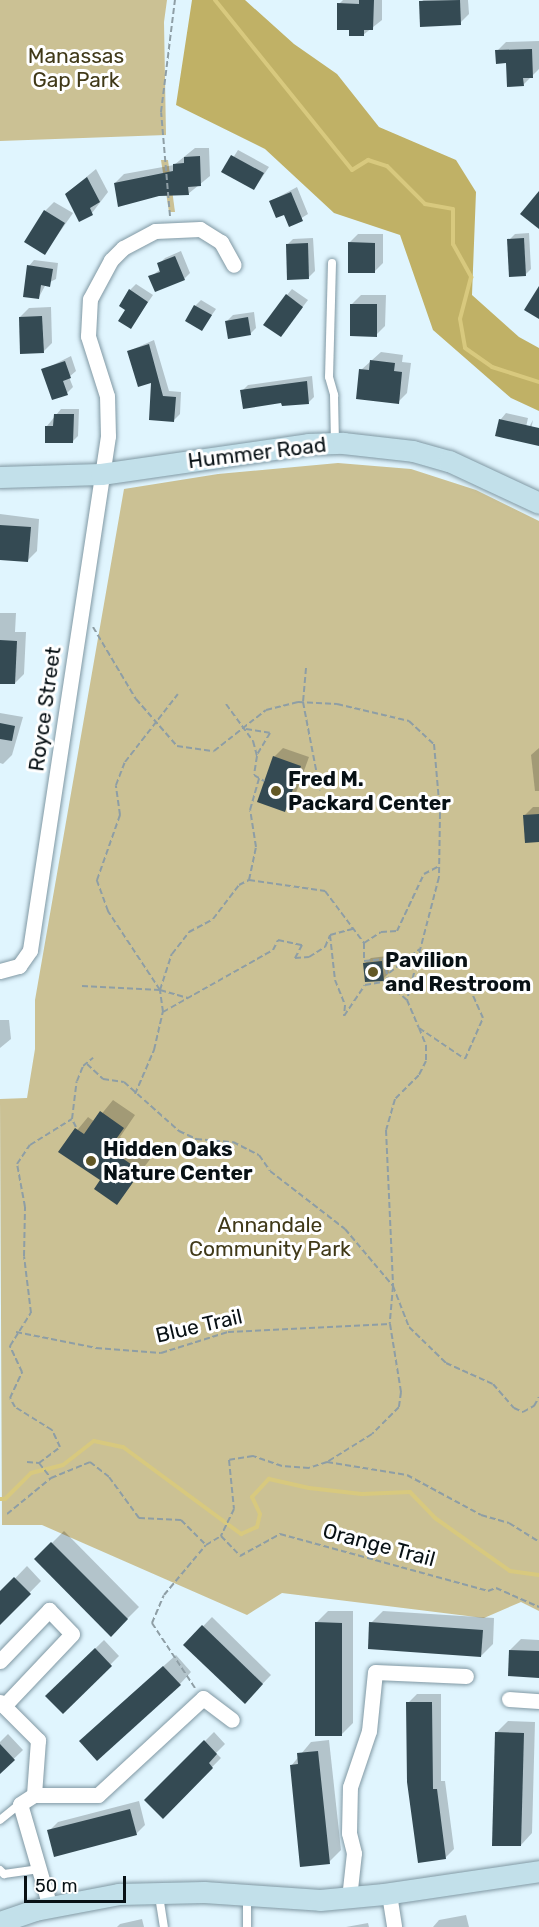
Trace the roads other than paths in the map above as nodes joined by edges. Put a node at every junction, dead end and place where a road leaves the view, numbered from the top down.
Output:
1 (332, 263) dead end
2 (234, 265) dead end
3 (335, 443) junction
4 (101, 474) junction
5 (0, 477) edge
6 (539, 503) edge
7 (0, 971) edge
8 (0, 1661) edge
9 (466, 1676) dead end
10 (509, 1699) dead end
11 (539, 1701) edge
12 (2, 1704) edge
13 (232, 1720) dead end
14 (34, 1795) junction
15 (20, 1804) junction
16 (0, 1820) edge
17 (38, 1869) junction
18 (0, 1870) edge
19 (539, 1871) edge
20 (159, 1891) junction
21 (388, 1894) junction
22 (247, 1896) junction
23 (349, 1898) junction
24 (50, 1907) junction
25 (0, 1922) edge
26 (164, 1927) edge
27 (247, 1927) edge
28 (394, 1927) edge

1 - 3 lane
2 - 4 street, Royce Street
3 - 4 main road, Hummer Road
3 - 6 main road, Hummer Road
4 - 5 main road, Hummer Road
4 - 7 street, Royce Street
8 - 12 street
9 - 23 street
10 - 11 street
12 - 14 street
13 - 14 street
14 - 15 street
15 - 16 lane
15 - 17 street
17 - 18 lane
17 - 24 street
19 - 21 main road
20 - 22 main road
20 - 24 main road
20 - 26 lane
21 - 23 main road
21 - 28 street
22 - 23 main road
22 - 27 lane
24 - 25 main road

